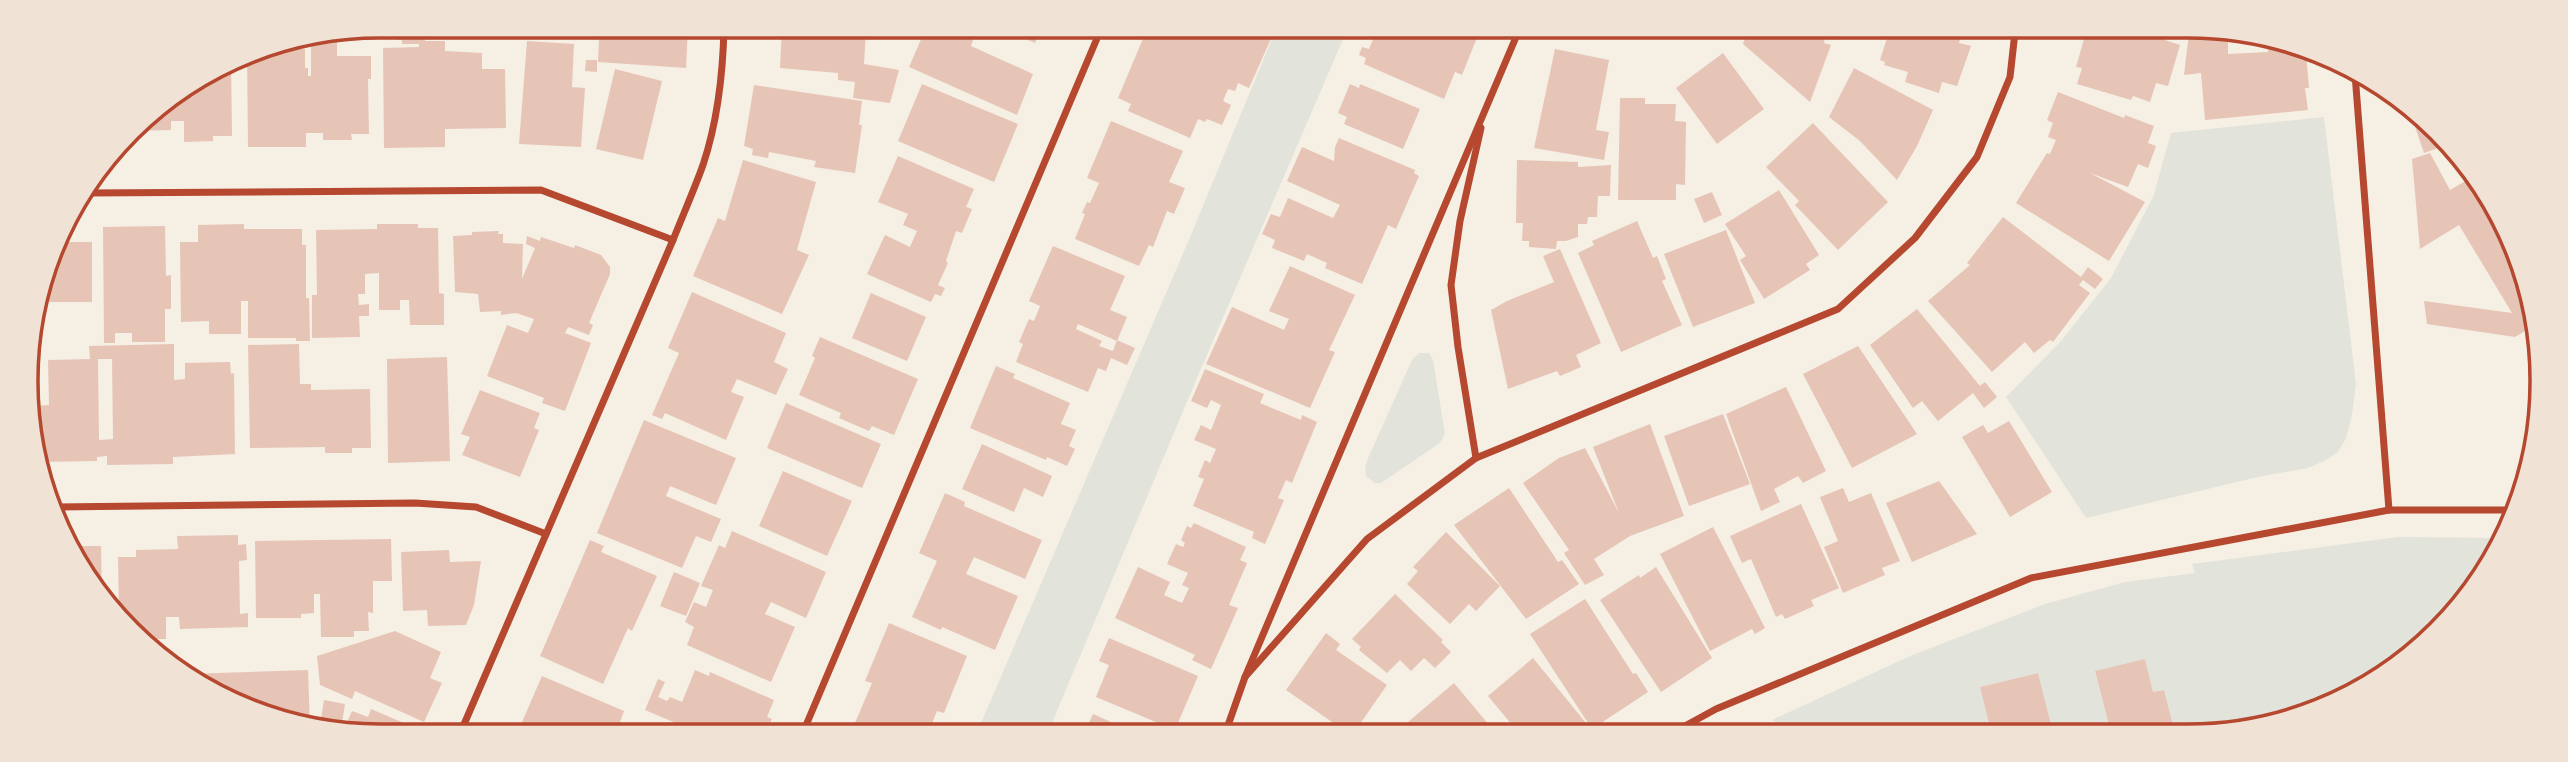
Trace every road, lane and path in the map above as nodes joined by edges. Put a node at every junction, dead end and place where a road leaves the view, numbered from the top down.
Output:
1 (724, 38) edge
2 (1097, 38) edge
3 (1516, 38) edge
4 (2014, 38) edge
5 (2356, 83) edge
6 (1486, 109) junction
7 (95, 193) edge
8 (673, 240) junction
9 (1476, 458) junction
10 (63, 506) edge
11 (2389, 510) junction
12 (2504, 510) edge
13 (546, 534) junction
14 (1245, 677) junction
15 (464, 724) edge
16 (807, 724) edge
17 (1228, 724) edge
18 (1689, 724) edge

1 - 8 street
2 - 16 street
3 - 6 street
4 - 9 street
5 - 11 street
6 - 9 street
6 - 14 street
7 - 8 street
8 - 13 street
9 - 14 street
10 - 13 street
11 - 12 street
11 - 18 street
13 - 15 street
14 - 17 street

